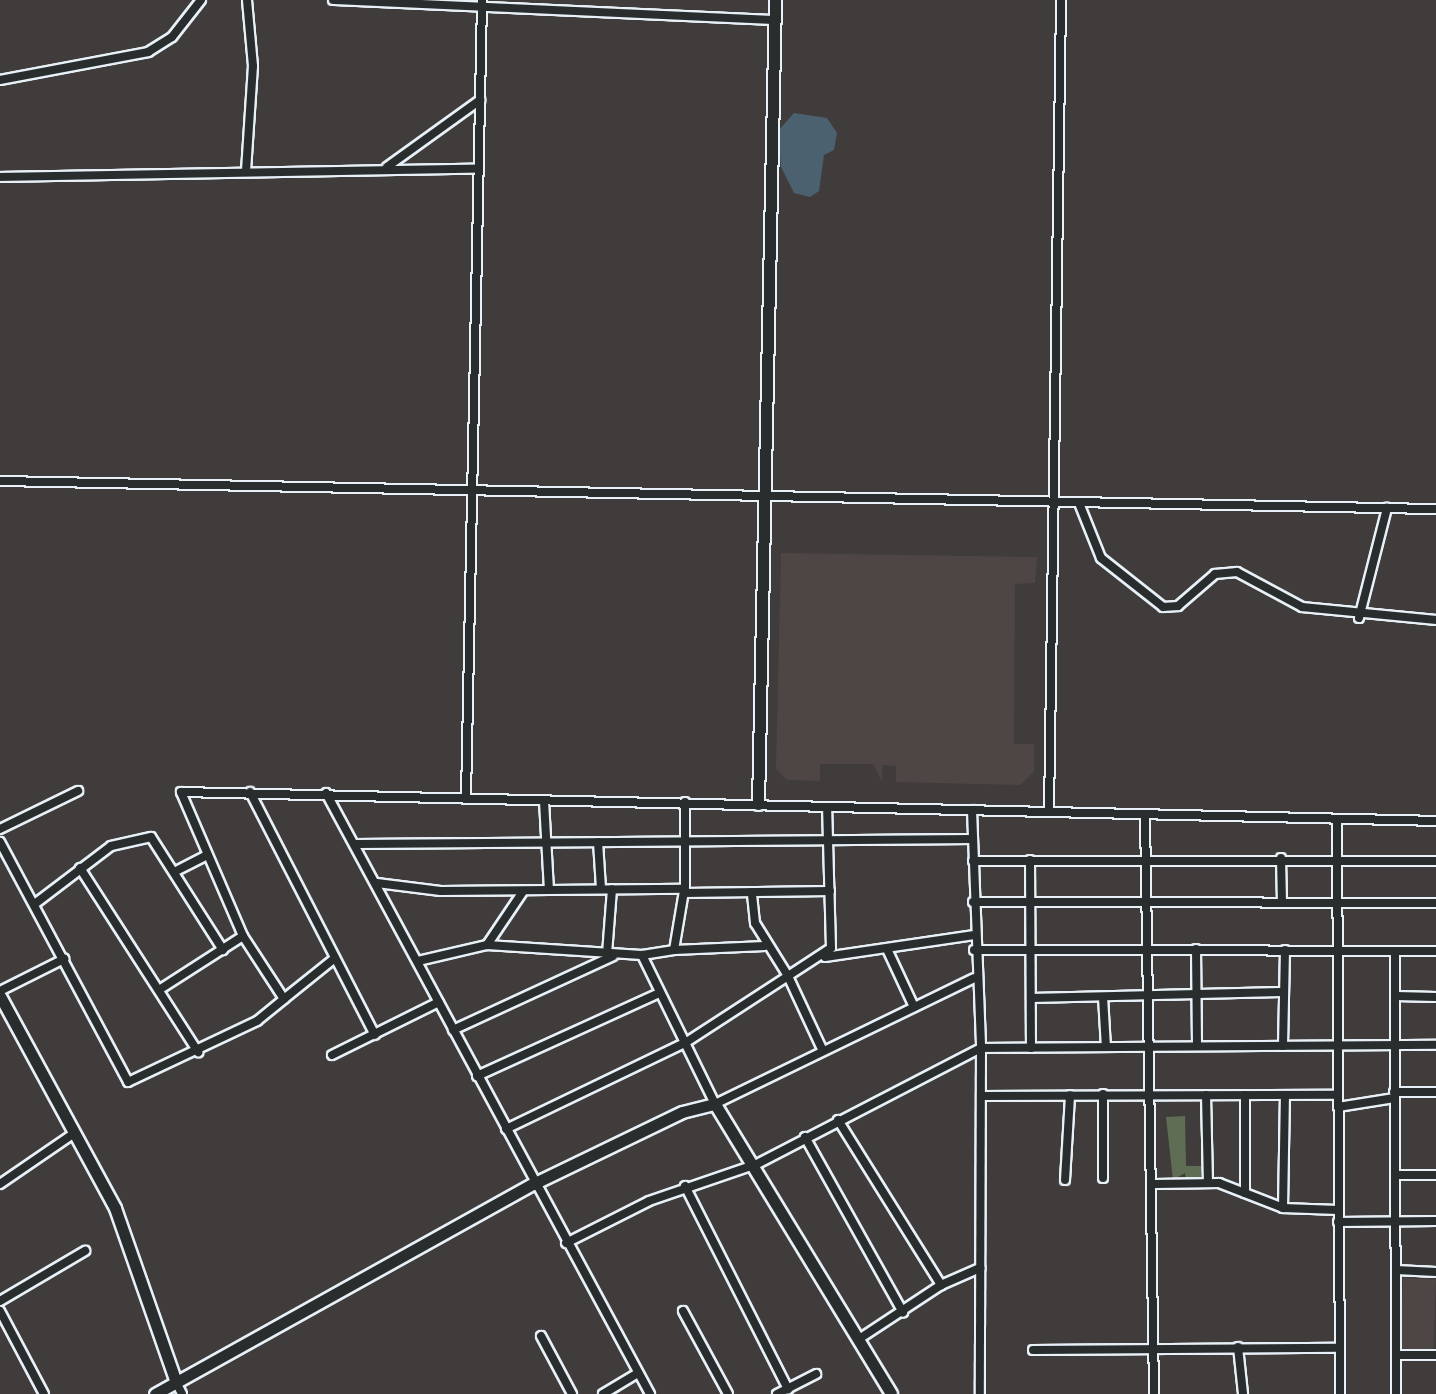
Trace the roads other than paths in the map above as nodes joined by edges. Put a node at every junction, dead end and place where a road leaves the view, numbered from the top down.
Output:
1 (201, 0) edge
2 (247, 0) edge
3 (333, 0) edge
4 (646, 0) edge
5 (775, 0) edge
6 (1061, 0) edge
7 (482, 1) edge
8 (645, 12) junction
9 (775, 20) junction
10 (0, 80) edge
11 (480, 100) junction
12 (386, 168) junction
13 (478, 169) junction
14 (246, 171) junction
15 (0, 177) edge
16 (0, 481) edge
17 (472, 490) junction
18 (766, 497) junction
19 (1050, 502) junction
20 (1079, 503) junction
21 (1387, 508) junction
22 (1436, 509) edge
23 (1359, 618) junction
24 (1436, 620) edge
25 (78, 791) dead end
26 (250, 792) junction
27 (326, 793) junction
28 (466, 798) junction
29 (544, 801) junction
30 (685, 802) junction
31 (758, 804) junction
32 (827, 807) junction
33 (972, 810) junction
34 (1049, 812) junction
35 (1145, 814) junction
36 (1337, 819) junction
37 (1436, 821) edge
38 (0, 829) edge
39 (973, 839) junction
40 (828, 841) junction
41 (0, 842) edge
42 (598, 842) junction
43 (687, 842) junction
44 (356, 844) junction
45 (546, 844) junction
46 (206, 856) junction
47 (1281, 858) junction
48 (1030, 860) junction
49 (1146, 860) junction
50 (1337, 860) junction
51 (973, 861) junction
52 (1436, 861) edge
53 (80, 868) junction
54 (178, 870) junction
55 (377, 883) junction
56 (601, 888) junction
57 (612, 889) junction
58 (549, 890) junction
59 (685, 891) junction
60 (830, 891) junction
61 (752, 892) junction
62 (522, 893) junction
63 (973, 902) junction
64 (36, 903) junction
65 (1032, 903) junction
66 (1147, 903) junction
67 (1282, 903) junction
68 (1338, 903) junction
69 (1436, 903) edge
70 (974, 935) junction
71 (243, 936) junction
72 (487, 945) junction
73 (765, 946) junction
74 (887, 949) junction
75 (1148, 949) junction
76 (1196, 949) junction
77 (223, 950) junction
78 (674, 950) junction
79 (974, 950) junction
80 (1285, 950) junction
81 (1031, 951) junction
82 (1338, 951) junction
83 (1395, 951) junction
84 (1436, 951) edge
85 (610, 955) junction
86 (642, 955) junction
87 (824, 957) junction
88 (335, 958) junction
89 (64, 959) junction
90 (418, 961) junction
91 (788, 976) junction
92 (974, 978) junction
93 (162, 988) junction
94 (1281, 992) junction
95 (0, 993) edge
96 (659, 993) junction
97 (1195, 995) junction
98 (1396, 996) junction
99 (1103, 997) junction
100 (1436, 997) edge
101 (1031, 998) junction
102 (1148, 998) junction
103 (284, 999) junction
104 (439, 1002) junction
105 (914, 1007) junction
106 (453, 1030) junction
107 (375, 1035) junction
108 (685, 1043) junction
109 (1338, 1045) junction
110 (1396, 1045) junction
111 (1436, 1045) edge
112 (1149, 1046) junction
113 (1197, 1046) junction
114 (1283, 1046) junction
115 (1106, 1047) junction
116 (981, 1048) junction
117 (1031, 1048) junction
118 (822, 1049) junction
119 (198, 1052) junction
120 (332, 1055) dead end
121 (477, 1076) junction
122 (1436, 1092) edge
123 (1103, 1094) junction
124 (1070, 1095) junction
125 (1206, 1095) junction
126 (1245, 1095) junction
127 (1285, 1095) junction
128 (1338, 1095) junction
129 (1394, 1095) junction
130 (981, 1096) junction
131 (1154, 1096) junction
132 (715, 1104) junction
133 (1338, 1107) junction
134 (838, 1120) junction
135 (506, 1129) junction
136 (73, 1134) junction
137 (805, 1137) junction
138 (757, 1164) junction
139 (1396, 1175) junction
140 (1436, 1175) edge
141 (1103, 1178) dead end
142 (1065, 1180) dead end
143 (1208, 1183) junction
144 (0, 1184) edge
145 (533, 1184) junction
146 (1155, 1184) junction
147 (685, 1186) junction
148 (1245, 1193) junction
149 (1283, 1208) junction
150 (1338, 1210) junction
151 (1436, 1221) edge
152 (1338, 1222) junction
153 (1396, 1222) junction
154 (566, 1243) junction
155 (85, 1251) dead end
156 (980, 1268) junction
157 (1396, 1270) junction
158 (1436, 1272) edge
159 (941, 1285) junction
160 (0, 1301) edge
161 (0, 1311) edge
162 (683, 1311) dead end
163 (903, 1312) junction
164 (541, 1336) dead end
165 (859, 1339) junction
166 (1238, 1347) junction
167 (1339, 1348) junction
168 (1154, 1349) junction
169 (1033, 1350) dead end
170 (1396, 1355) junction
171 (1436, 1355) edge
172 (638, 1373) junction
173 (816, 1374) dead end
174 (176, 1382) junction
175 (788, 1389) junction
176 (44, 1394) edge
177 (155, 1394) edge
178 (182, 1394) edge
179 (572, 1394) edge
180 (603, 1394) edge
181 (650, 1394) edge
182 (728, 1394) edge
183 (777, 1394) edge
184 (891, 1394) edge
185 (980, 1394) edge
186 (1154, 1394) edge
187 (1243, 1394) edge
188 (1340, 1394) edge
189 (1396, 1394) edge

1 - 10 street
2 - 14 street
3 - 7 street
4 - 8 street
5 - 9 street
6 - 19 street
7 - 8 street
7 - 11 street
8 - 9 street
9 - 18 street
11 - 12 street
11 - 13 street
12 - 13 street
12 - 14 street
13 - 17 street
14 - 15 street
16 - 17 street
17 - 18 street
17 - 28 street
18 - 19 street
18 - 31 street
19 - 20 street
19 - 34 street
20 - 21 street
20 - 23 street
21 - 22 street
21 - 23 street
23 - 24 street
25 - 38 street
26 - 27 street
26 - 46 street
26 - 88 street
27 - 28 street
27 - 44 street
28 - 29 street
29 - 30 street
29 - 45 street
30 - 31 street
30 - 43 street
31 - 32 street
32 - 33 street
32 - 40 street
33 - 34 street
33 - 39 street
34 - 35 street
35 - 36 street
35 - 49 street
36 - 37 street
36 - 50 street
39 - 40 street
39 - 51 street
40 - 43 street
40 - 60 street
41 - 64 street
42 - 43 street
42 - 45 street
42 - 56 street
43 - 59 street
44 - 45 street
44 - 55 street
45 - 58 street
46 - 54 street
46 - 71 street
47 - 49 street
47 - 50 street
47 - 67 street
48 - 49 street
48 - 51 street
48 - 65 street
49 - 66 street
50 - 52 street
50 - 68 street
51 - 63 street
53 - 54 street
53 - 64 street
53 - 93 street
54 - 77 street
55 - 62 street
55 - 90 street
56 - 57 street
56 - 58 street
57 - 59 street
57 - 85 street
58 - 62 street
59 - 61 street
59 - 78 street
60 - 61 street
60 - 87 street
61 - 73 street
62 - 72 street
63 - 65 street
63 - 70 street
64 - 89 street
65 - 66 street
65 - 81 street
66 - 67 street
66 - 75 street
67 - 68 street
68 - 69 street
68 - 82 street
70 - 74 street
70 - 79 street
71 - 77 street
71 - 103 street
72 - 85 street
72 - 90 street
73 - 78 street
73 - 91 street
74 - 87 street
74 - 105 street
75 - 76 street
75 - 81 street
75 - 102 street
76 - 80 street
76 - 97 street
77 - 93 street
78 - 86 street
79 - 81 street
79 - 92 street
80 - 82 street
80 - 94 street
81 - 101 street
82 - 83 street
82 - 109 street
83 - 84 street
83 - 98 street
85 - 86 street
85 - 106 street
86 - 96 street
87 - 91 street
88 - 103 street
88 - 107 street
89 - 95 street
89 - 119 street
90 - 104 street
91 - 108 street
91 - 118 street
92 - 105 street
92 - 116 street
93 - 119 street
94 - 97 street
94 - 114 street
95 - 136 street
96 - 108 street
96 - 121 street
97 - 102 street
97 - 113 street
98 - 100 street
98 - 110 street
99 - 101 street
99 - 102 street
99 - 115 street
101 - 117 street
102 - 112 street
103 - 119 street
104 - 106 street
104 - 107 street
105 - 118 street
106 - 121 street
107 - 120 street
108 - 132 street
108 - 135 street
109 - 110 street
109 - 114 street
109 - 128 street
110 - 111 street
110 - 129 street
112 - 113 street
112 - 115 street
112 - 131 street
113 - 114 street
115 - 117 street
116 - 117 street
116 - 130 street
116 - 134 street
118 - 132 street
121 - 135 street
122 - 129 street
123 - 124 street
123 - 131 street
123 - 141 street
124 - 130 street
124 - 142 street
125 - 126 street
125 - 131 street
125 - 143 street
126 - 127 street
126 - 148 street
127 - 128 street
127 - 149 street
128 - 133 street
129 - 133 street
129 - 139 street
130 - 156 street
131 - 146 street
132 - 138 street
132 - 145 street
133 - 150 street
134 - 137 street
134 - 159 street
135 - 145 street
136 - 144 street
136 - 174 street
137 - 138 street
137 - 163 street
138 - 147 street
138 - 165 street
139 - 140 street
139 - 153 street
143 - 146 street
143 - 148 street
145 - 154 street
145 - 174 street
146 - 168 street
147 - 154 street
147 - 175 street
148 - 149 street
149 - 150 street
150 - 152 street
151 - 153 street
152 - 153 street
152 - 167 street
153 - 157 street
154 - 172 street
155 - 160 street
156 - 159 street
156 - 185 street
157 - 158 street
157 - 170 street
159 - 163 street
161 - 176 street
162 - 182 street
163 - 165 street
164 - 179 street
165 - 184 street
166 - 167 street
166 - 168 street
166 - 187 street
167 - 188 street
168 - 169 street
168 - 186 street
170 - 171 street
170 - 189 street
172 - 180 street
172 - 181 street
173 - 175 street
174 - 177 street
174 - 178 street
175 - 183 street

